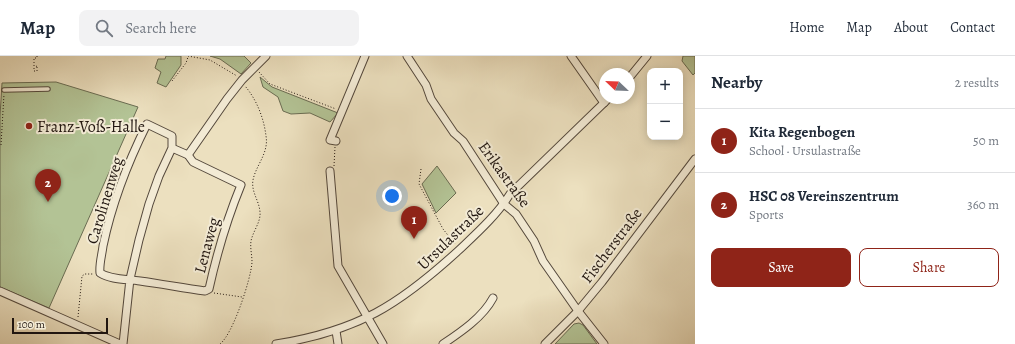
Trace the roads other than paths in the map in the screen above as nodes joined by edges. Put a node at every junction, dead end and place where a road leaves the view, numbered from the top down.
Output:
1 (266, 56) edge
2 (365, 56) edge
3 (407, 56) edge
4 (570, 56) edge
5 (647, 56) edge
6 (635, 71) edge
7 (48, 89) dead end
8 (4, 90) road end
9 (599, 92) edge
10 (603, 104) edge
11 (336, 141) road end
12 (172, 148) junction
13 (188, 155) junction
14 (695, 159) edge
15 (330, 171) road end
16 (504, 204) junction
17 (102, 275) joint
18 (130, 279) junction
19 (0, 291) edge
20 (493, 298) dead end
21 (578, 311) junction
22 (368, 318) junction
23 (336, 331) junction
24 (120, 344) edge
25 (123, 344) edge
26 (276, 344) edge
27 (338, 344) edge
28 (383, 344) edge
29 (443, 344) edge
30 (546, 344) edge
31 (604, 344) edge

1 - 13 street
2 - 11 street
3 - 16 street, Erikastraße
4 - 9 street
5 - 6 street
7 - 8 lane
10 - 16 street, Ursulastraße
12 - 13 street, Lenaweg
12 - 17 street, Carolinenweg
12 - 18 street
13 - 18 street, Lenaweg
14 - 21 street, Fischerstraße
15 - 22 street
16 - 21 street, Erikastraße
16 - 22 street, Ursulastraße
17 - 18 street, Lenaweg
18 - 25 street
19 - 24 street
20 - 29 street
21 - 30 street, Fischerstraße
21 - 31 street, Erikastraße
22 - 23 street, Ursulastraße
22 - 28 street
23 - 26 street, Ursulastraße
23 - 27 street

